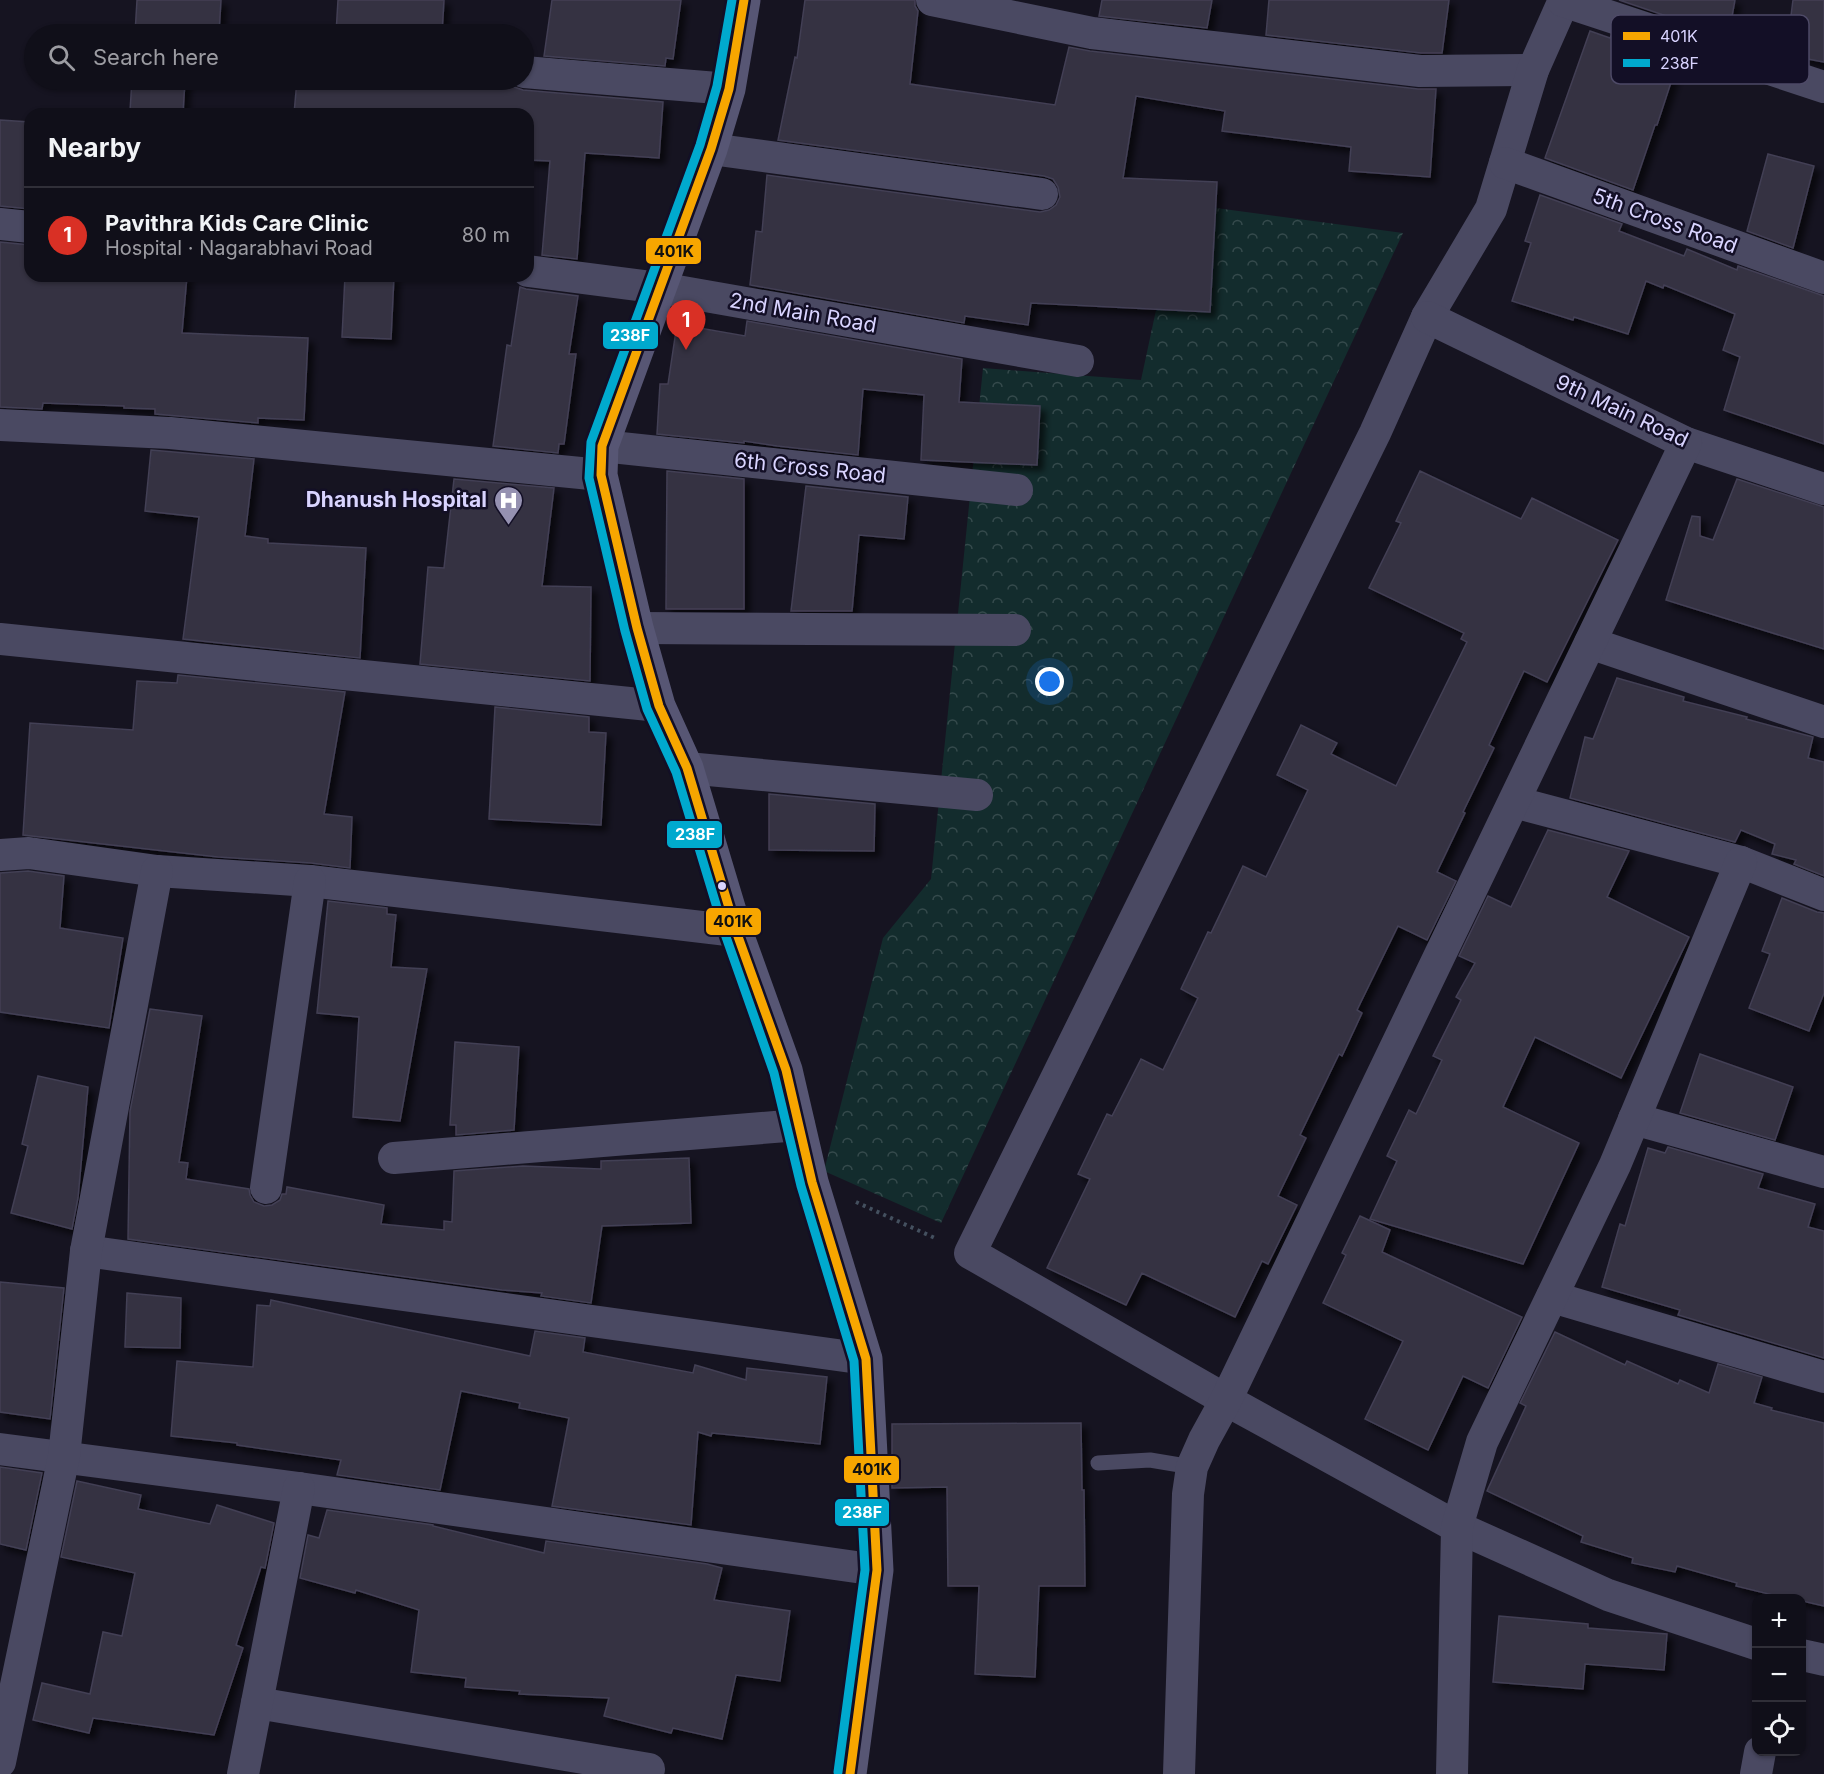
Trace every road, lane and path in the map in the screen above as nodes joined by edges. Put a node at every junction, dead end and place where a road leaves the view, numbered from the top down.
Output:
1 (744, 0) edge
2 (932, 0) edge
3 (1563, 0) edge
4 (1611, 16) edge
5 (1533, 70) junction
6 (534, 73) edge
7 (1809, 82) edge
8 (1824, 87) edge
9 (729, 88) junction
10 (711, 149) junction
11 (1505, 163) junction
12 (1042, 194) dead end
13 (0, 224) edge
14 (24, 226) edge
15 (534, 272) edge
16 (1824, 278) edge
17 (660, 288) junction
18 (1427, 317) junction
19 (1078, 361) dead end
20 (0, 425) edge
21 (1686, 443) junction
22 (602, 461) junction
23 (1824, 489) edge
24 (1017, 490) dead end
25 (637, 628) junction
26 (1015, 630) dead end
27 (0, 639) edge
28 (1590, 643) junction
29 (659, 706) junction
30 (1824, 722) edge
31 (687, 768) junction
32 (977, 795) dead end
33 (1514, 802) junction
34 (0, 855) edge
35 (1741, 862) junction
36 (157, 871) junction
37 (310, 881) junction
38 (1824, 895) edge
39 (736, 931) junction
40 (1634, 1119) junction
41 (799, 1125) junction
42 (394, 1158) dead end
43 (1824, 1172) edge
44 (812, 1182) junction
45 (266, 1188) dead end
46 (86, 1251) junction
47 (970, 1253) junction
48 (1552, 1297) junction
49 (866, 1359) junction
50 (1824, 1377) edge
51 (1227, 1400) junction
52 (0, 1449) edge
53 (64, 1456) junction
54 (1098, 1463) dead end
55 (1192, 1467) junction
56 (299, 1488) junction
57 (1457, 1527) junction
58 (878, 1570) junction
59 (1752, 1643) edge
60 (1806, 1656) edge
61 (1824, 1660) edge
62 (257, 1703) junction
63 (1759, 1756) edge
64 (0, 1762) edge
65 (649, 1769) dead end
66 (243, 1774) edge
67 (850, 1774) edge
68 (1179, 1774) edge
69 (1452, 1774) edge
70 (1756, 1774) edge

1 - 9 main road
2 - 5 street
3 - 4 street
3 - 5 street
5 - 11 street
6 - 9 street
7 - 8 street
9 - 10 main road
10 - 12 street
10 - 17 main road
11 - 16 street, 5th Cross Road
11 - 18 street
13 - 14 street
15 - 17 street, 2nd Main Road
17 - 19 street, 2nd Main Road
17 - 22 main road
18 - 21 street, 9th Main Road
18 - 47 street
20 - 22 street, 6th Cross Road
21 - 23 street, 9th Main Road
21 - 28 street
22 - 24 street, 6th Cross Road
22 - 25 main road
25 - 26 street
25 - 29 main road
27 - 29 street
28 - 30 street
28 - 33 street
29 - 31 main road
31 - 32 street
31 - 39 main road
33 - 35 street
33 - 51 street
34 - 36 street
35 - 38 street
35 - 40 street
36 - 37 street
36 - 46 street
37 - 39 street
37 - 45 street
39 - 41 main road
40 - 43 street
40 - 48 street
41 - 42 street
41 - 44 main road
44 - 47 path
44 - 49 main road
46 - 49 street
46 - 53 street
47 - 51 street
48 - 50 street
48 - 57 street
49 - 58 main road
51 - 55 street
51 - 57 street
52 - 53 street
53 - 56 street
53 - 64 street
54 - 55 lane
55 - 68 street
56 - 58 street
56 - 62 street
57 - 59 street
57 - 69 street
58 - 67 main road
60 - 61 street
62 - 65 street
62 - 66 street
63 - 70 street

